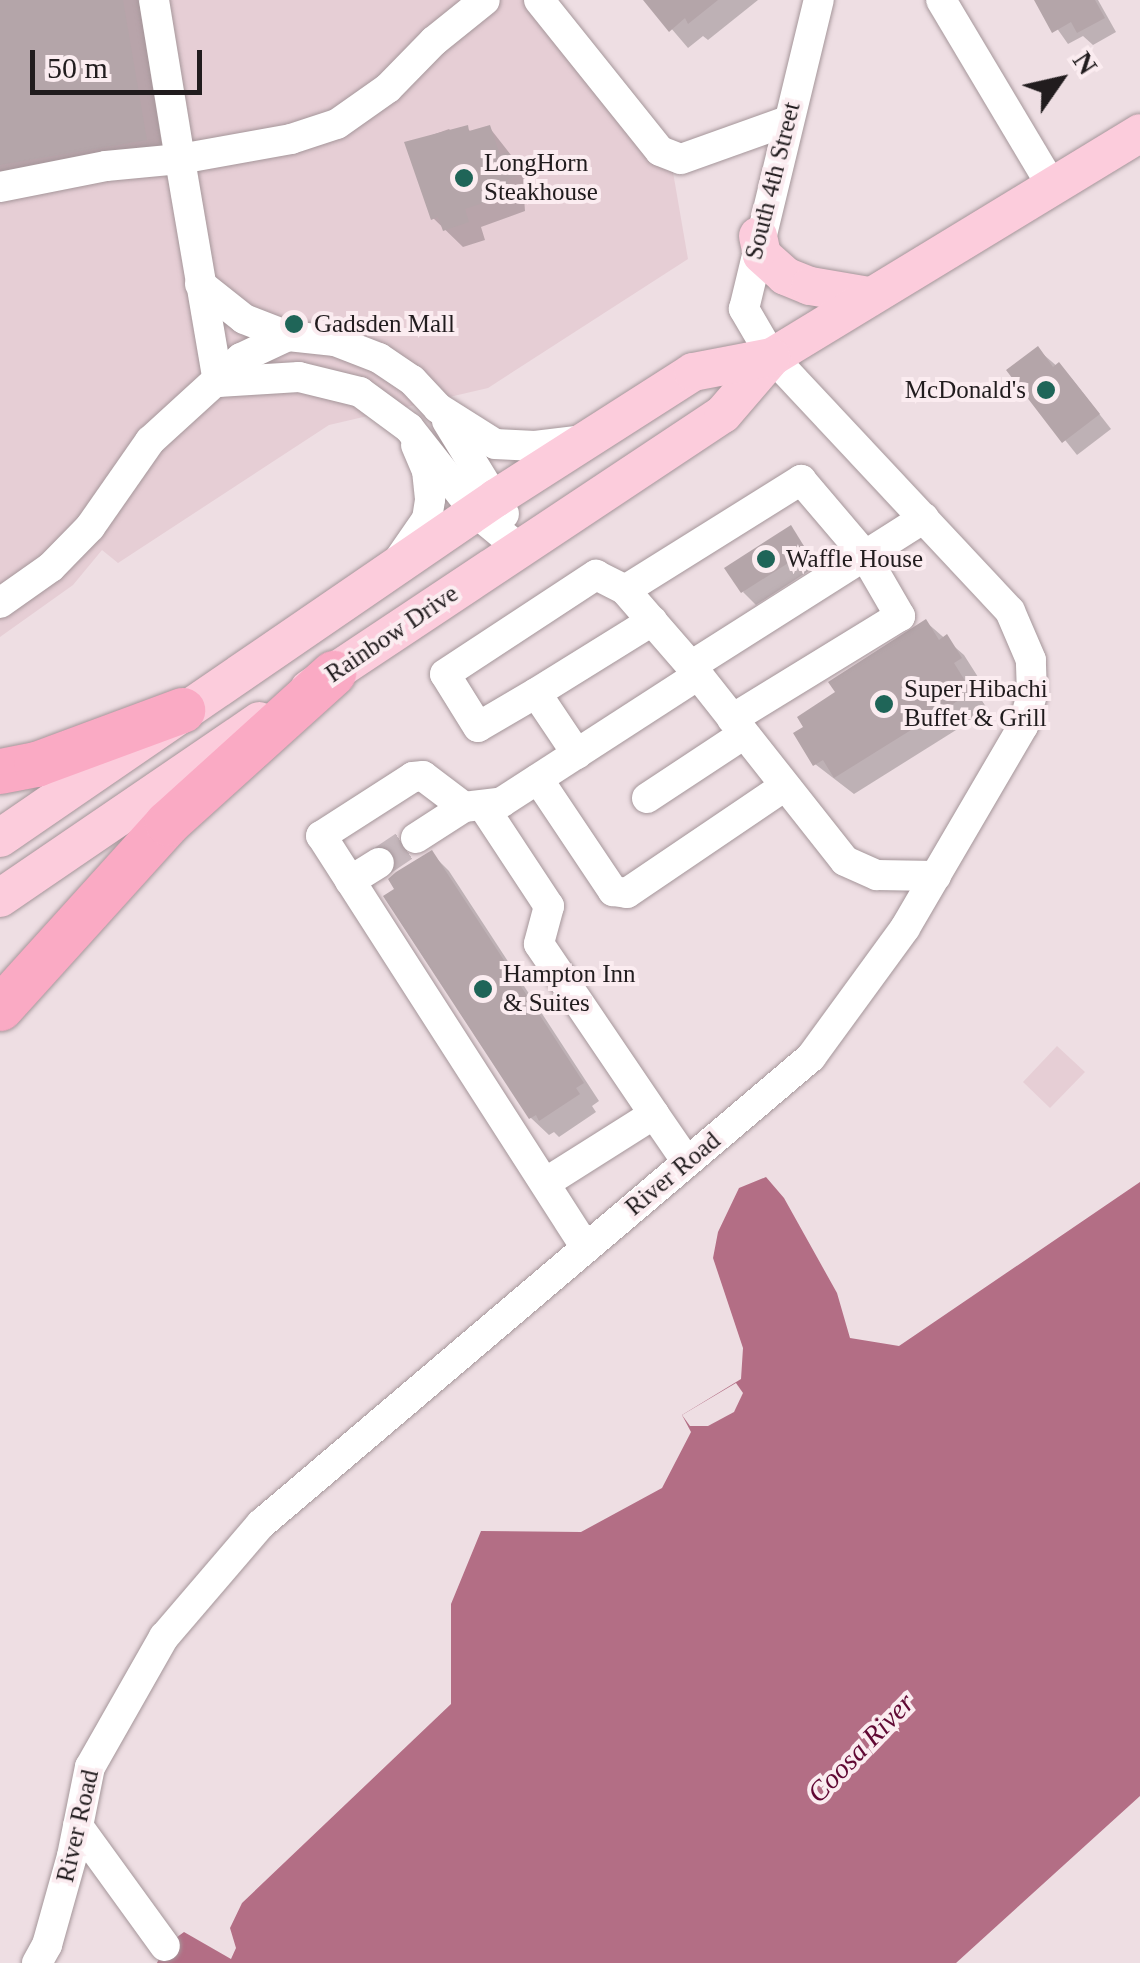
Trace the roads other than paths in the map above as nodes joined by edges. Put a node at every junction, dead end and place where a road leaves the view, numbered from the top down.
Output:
1 (154, 0) edge
2 (485, 0) edge
3 (539, 0) edge
4 (819, 0) edge
5 (941, 0) edge
6 (788, 122) junction
7 (1140, 133) edge
8 (180, 159) junction
9 (1052, 186) junction
10 (0, 187) edge
11 (758, 236) junction
12 (200, 284) junction
13 (869, 296) junction
14 (288, 336) junction
15 (772, 356) junction
16 (218, 382) junction
17 (438, 408) junction
18 (410, 428) junction
19 (586, 439) junction
20 (486, 505) junction
21 (924, 518) junction
22 (520, 549) junction
23 (864, 554) junction
24 (390, 570) junction
25 (625, 590) junction
26 (0, 603) edge
27 (652, 621) junction
28 (694, 670) junction
29 (334, 673) junction
30 (536, 693) junction
31 (182, 710) junction
32 (738, 727) junction
33 (577, 754) junction
34 (0, 771) edge
35 (538, 780) junction
36 (786, 786) junction
37 (647, 798) dead end
38 (474, 806) junction
39 (0, 838) edge
40 (416, 838) tunnel mouth
41 (379, 862) tunnel mouth
42 (936, 876) junction
43 (350, 882) junction
44 (0, 898) edge
45 (0, 1008) edge
46 (654, 1114) junction
47 (687, 1162) junction
48 (545, 1183) junction
49 (586, 1248) junction
50 (78, 1826) junction
51 (165, 1946) dead end
52 (38, 1963) edge

1 - 8 street
2 - 8 street
3 - 6 street
4 - 6 street, South 4th Street
5 - 9 street
6 - 11 street, South 4th Street
7 - 9 main road, Rainbow Drive
8 - 10 street
8 - 12 street
9 - 13 main road, Rainbow Drive
11 - 13 main road
11 - 15 street, South 4th Street
12 - 14 street
12 - 16 street
13 - 15 main road, Rainbow Drive
14 - 16 street
14 - 17 street
15 - 19 main road, Rainbow Drive
15 - 21 street, River Road
15 - 22 main road, Rainbow Drive
16 - 18 street
16 - 26 street
17 - 19 street
17 - 20 street
18 - 20 street
18 - 24 street
19 - 20 main road, Rainbow Drive
20 - 22 street
20 - 24 main road, Rainbow Drive
21 - 23 street
21 - 42 street, River Road
22 - 29 main road, Rainbow Drive
23 - 25 street
23 - 28 street
23 - 32 street
24 - 31 main road, Rainbow Drive
25 - 27 street
25 - 30 street
27 - 28 street
27 - 30 street
28 - 32 street
28 - 33 street
29 - 44 main road, Rainbow Drive
29 - 45 highway
30 - 33 street
31 - 34 highway
31 - 39 main road, Rainbow Drive
32 - 36 street
32 - 37 street
33 - 35 street
35 - 36 street
35 - 38 street
36 - 42 street
38 - 40 street
38 - 43 street
38 - 46 street
41 - 43 street
42 - 47 street, River Road
43 - 48 street
46 - 47 street
46 - 48 street
47 - 49 street, River Road
48 - 49 street
49 - 50 street, River Road
50 - 51 street
50 - 52 street, River Road

